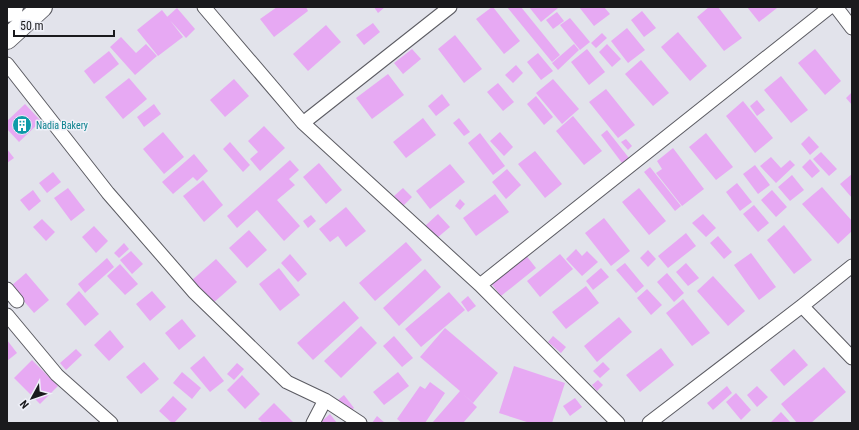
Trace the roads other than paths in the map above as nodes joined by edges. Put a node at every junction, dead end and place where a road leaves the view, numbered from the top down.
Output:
1 (13, 7) edge
2 (42, 7) edge
3 (204, 7) edge
4 (450, 7) edge
5 (830, 7) edge
6 (836, 7) edge
7 (7, 12) edge
8 (852, 28) edge
9 (7, 39) edge
10 (7, 64) edge
11 (303, 123) junction
12 (852, 266) edge
13 (480, 285) junction
14 (7, 289) edge
15 (17, 302) dead end
16 (802, 306) junction
17 (7, 315) edge
18 (852, 358) edge
19 (325, 400) junction
20 (111, 423) edge
21 (313, 423) edge
22 (360, 423) edge
23 (618, 423) edge
24 (649, 423) edge

1 - 7 highway
2 - 9 highway
3 - 11 street
4 - 11 street
5 - 13 street
6 - 8 street
10 - 19 street
11 - 13 street
12 - 16 street
13 - 23 street
14 - 15 street
16 - 18 street
16 - 24 street
17 - 20 street
19 - 21 street
19 - 22 street

